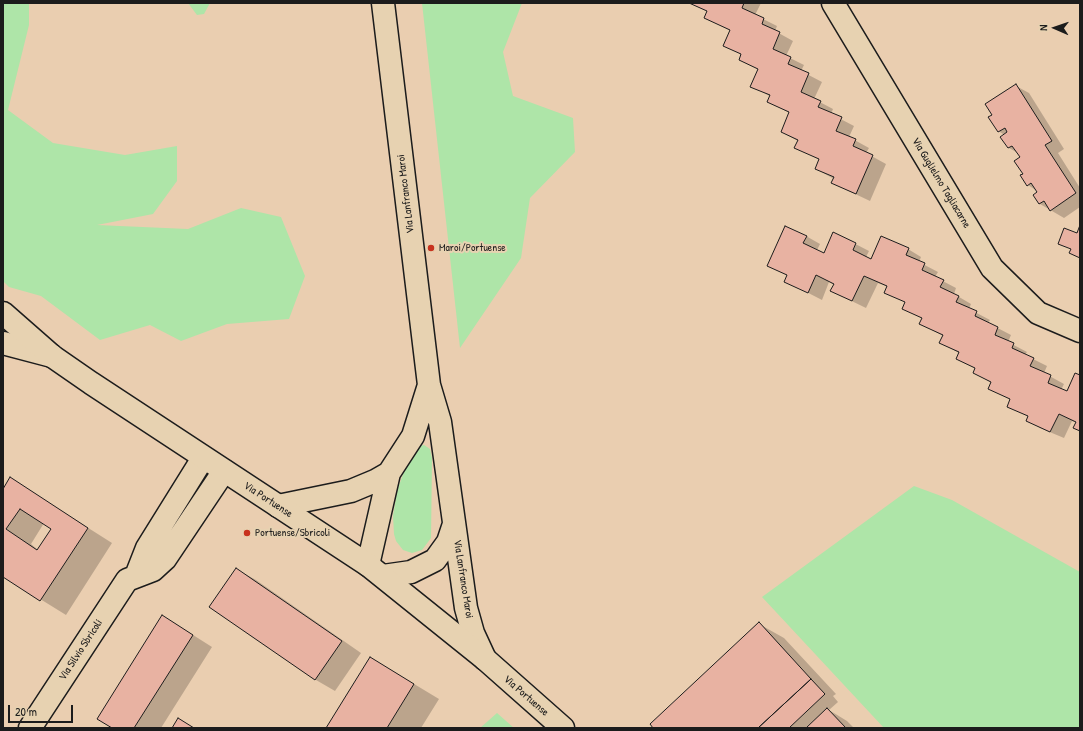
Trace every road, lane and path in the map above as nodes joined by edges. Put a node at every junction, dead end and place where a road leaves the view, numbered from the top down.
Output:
1 (383, 3) edge
2 (832, 3) edge
3 (3, 313) edge
4 (1080, 331) edge
5 (3, 343) edge
6 (52, 356) junction
7 (429, 385) junction
8 (203, 458) junction
9 (224, 472) junction
10 (389, 473) junction
11 (278, 506) junction
12 (455, 520) junction
13 (375, 571) junction
14 (136, 576) junction
15 (485, 659) junction
16 (30, 728) edge
17 (563, 728) edge

1 - 7 street, Via Lanfranco Maroi
2 - 4 street, Via Guglielmo Tagliacarne
3 - 6 street, Via Portuense
5 - 6 street
6 - 8 street, Via Portuense
7 - 10 street, Via Lanfranco Maroi
7 - 12 street, Via Lanfranco Maroi
8 - 9 street, Via Portuense
8 - 14 street
9 - 11 street, Via Portuense
9 - 14 street, Via Silvio Sbricoli
10 - 11 street, Via Lanfranco Maroi
10 - 13 street, Via Lanfranco Maroi
11 - 13 street, Via Portuense
12 - 13 street, Via Lanfranco Maroi
12 - 15 street, Via Lanfranco Maroi
13 - 15 street, Via Portuense
14 - 16 street, Via Silvio Sbricoli
15 - 17 street, Via Portuense

